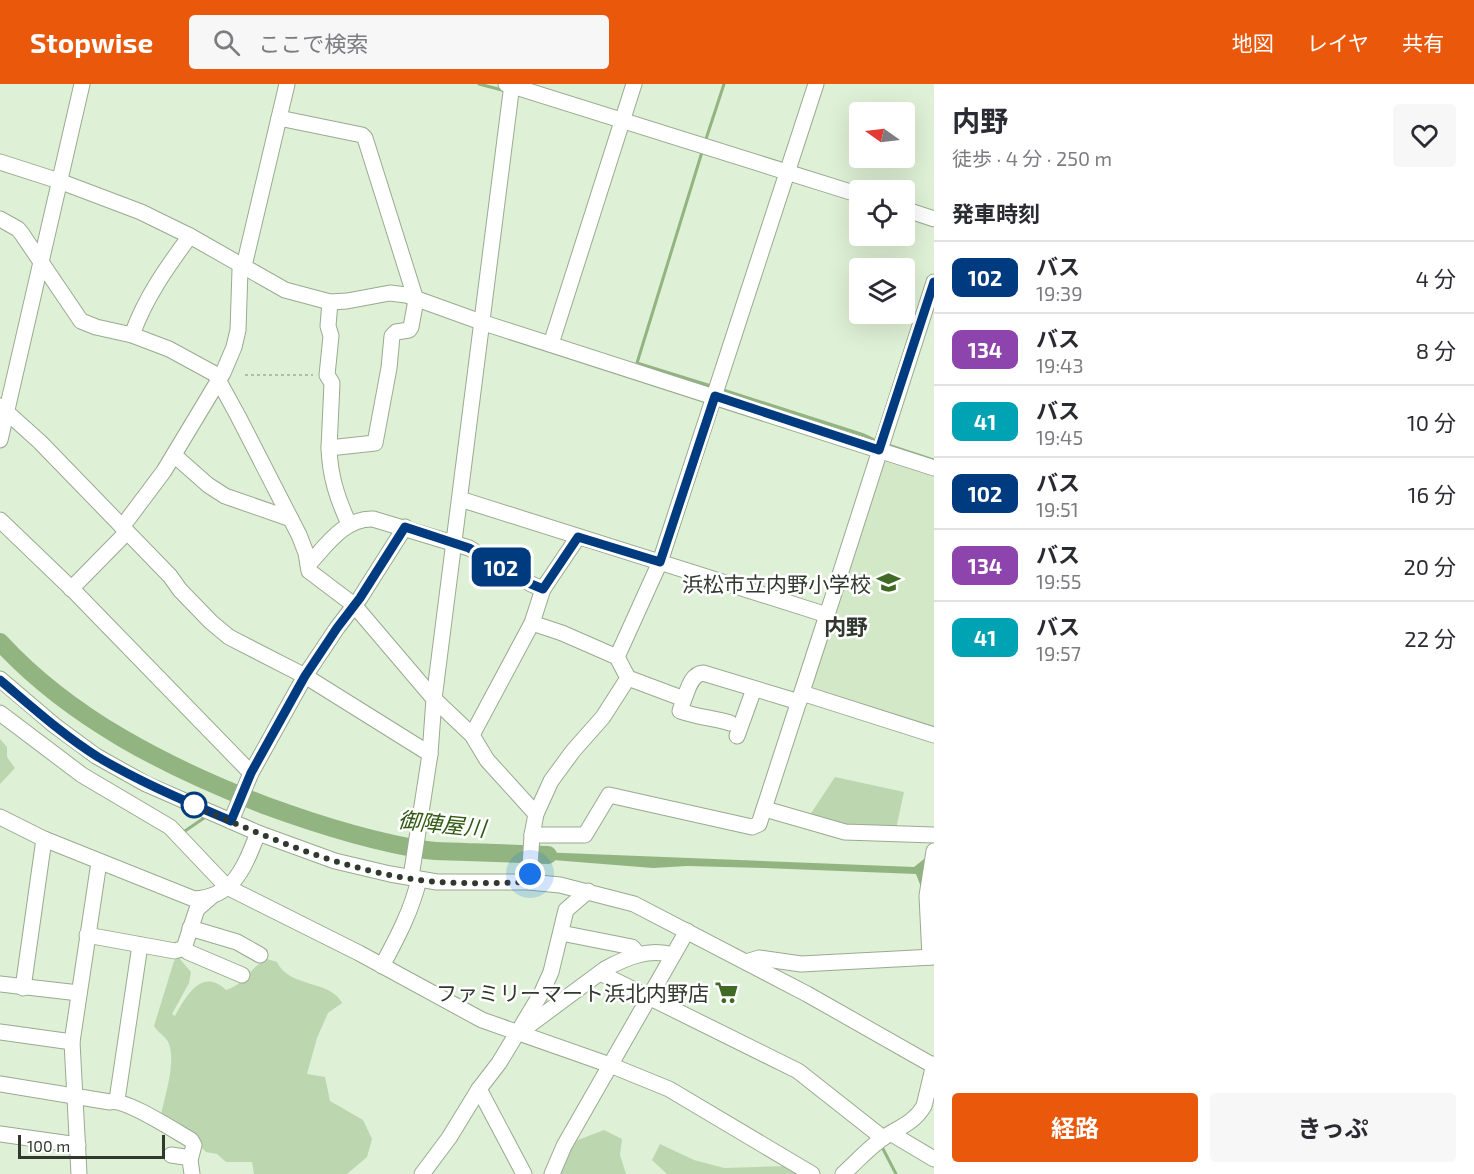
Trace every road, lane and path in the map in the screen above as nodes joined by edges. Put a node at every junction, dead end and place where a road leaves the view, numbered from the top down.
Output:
1 (82, 84) edge
2 (287, 84) edge
3 (510, 84) edge
4 (634, 84) edge
5 (816, 84) edge
6 (279, 118) junction
7 (622, 120) junction
8 (0, 162) edge
9 (788, 171) junction
10 (60, 181) junction
11 (849, 191) edge
12 (915, 213) edge
13 (0, 219) edge
14 (934, 219) edge
15 (190, 236) junction
16 (41, 262) junction
17 (244, 266) junction
18 (934, 282) edge
19 (416, 300) junction
20 (330, 302) junction
21 (481, 322) junction
22 (132, 335) junction
23 (551, 344) junction
24 (245, 375) dead end
25 (327, 375) junction
26 (218, 378) junction
27 (716, 392) junction
28 (3, 409) edge
29 (0, 440) edge
30 (881, 445) junction
31 (329, 448) junction
32 (174, 455) junction
33 (934, 468) edge
34 (460, 499) junction
35 (291, 519) junction
36 (0, 520) edge
37 (349, 524) junction
38 (405, 527) junction
39 (125, 530) junction
40 (578, 537) junction
41 (453, 544) junction
42 (660, 562) junction
43 (308, 565) junction
44 (71, 589) junction
45 (543, 589) junction
46 (354, 605) junction
47 (827, 615) junction
48 (532, 623) junction
49 (617, 657) junction
50 (305, 676) junction
51 (628, 678) junction
52 (0, 680) edge
53 (754, 689) junction
54 (801, 697) junction
55 (434, 699) junction
56 (684, 699) junction
57 (0, 713) edge
58 (472, 735) junction
59 (934, 735) edge
60 (430, 754) junction
61 (249, 777) junction
62 (765, 809) junction
63 (536, 814) junction
64 (0, 817) edge
65 (233, 817) junction
66 (258, 833) junction
67 (934, 835) edge
68 (532, 836) junction
69 (44, 839) junction
70 (934, 852) edge
71 (99, 862) junction
72 (414, 874) junction
73 (530, 878) junction
74 (220, 891) junction
75 (588, 891) junction
76 (190, 928) junction
77 (687, 931) junction
78 (561, 933) junction
79 (87, 935) junction
80 (140, 945) junction
81 (184, 948) junction
82 (638, 954) junction
83 (260, 955) dead end
84 (673, 955) junction
85 (932, 957) edge
86 (746, 962) junction
87 (382, 966) junction
88 (600, 973) junction
89 (242, 975) dead end
90 (0, 984) edge
91 (23, 988) junction
92 (544, 989) junction
93 (79, 993) junction
94 (649, 998) junction
95 (557, 1004) junction
96 (0, 1032) edge
97 (519, 1032) junction
98 (72, 1042) junction
99 (610, 1065) junction
100 (934, 1065) edge
101 (0, 1084) edge
102 (479, 1089) junction
103 (76, 1095) junction
104 (120, 1102) junction
105 (0, 1134) edge
106 (887, 1136) junction
107 (78, 1145) junction
108 (171, 1155) dead end
109 (934, 1159) edge
110 (191, 1167) edge
111 (79, 1174) edge
112 (422, 1174) edge
113 (524, 1174) edge
114 (552, 1174) edge
115 (812, 1174) edge
116 (843, 1174) edge

1 - 10 street
2 - 6 street
3 - 7 street
3 - 21 street
4 - 7 street
5 - 9 street
6 - 17 street
6 - 19 street
7 - 9 street
7 - 23 street
8 - 10 street
9 - 11 street
9 - 27 street
10 - 15 street
10 - 16 street
12 - 14 street
13 - 16 street
15 - 17 street
15 - 22 street
16 - 22 street
16 - 28 street
17 - 20 street
17 - 26 street
18 - 30 street
19 - 20 street
19 - 21 street
19 - 31 street
20 - 25 street
21 - 23 street
21 - 34 street
22 - 26 street
23 - 27 street
24 - 25 path
25 - 31 street
26 - 32 street
26 - 35 street
27 - 30 street
27 - 42 street
28 - 29 street
28 - 39 street
30 - 33 street
30 - 47 street
31 - 37 street
32 - 35 street
32 - 39 street
34 - 40 street
34 - 41 street
35 - 43 street
36 - 44 street
37 - 38 street
37 - 43 street
38 - 41 street
38 - 46 street
39 - 44 street
39 - 50 street
40 - 42 street
40 - 45 street
41 - 45 street
41 - 55 street
42 - 47 street
42 - 49 street
43 - 46 street
44 - 61 street
45 - 48 street
46 - 50 street
46 - 55 street
47 - 54 street
48 - 49 street
48 - 58 street
49 - 51 street
50 - 60 street
50 - 61 street
51 - 56 street
51 - 63 street
52 - 65 street
53 - 54 street
53 - 56 street
53 - 56 street
54 - 59 street
54 - 62 street
55 - 58 street
55 - 60 street
57 - 74 street
58 - 63 street
60 - 72 street
61 - 65 street
62 - 67 street
62 - 68 street
63 - 68 street
64 - 69 street
65 - 66 street
66 - 72 street
66 - 74 street
68 - 73 street
69 - 71 street
69 - 91 street
70 - 85 street
71 - 74 street
71 - 79 street
72 - 73 street
72 - 87 street
73 - 75 street
74 - 76 street
74 - 87 street
75 - 77 street
75 - 78 street
76 - 81 street
76 - 83 street
77 - 84 street
77 - 86 street
78 - 82 street
78 - 92 street
79 - 80 street
79 - 93 street
80 - 81 street
80 - 104 street
81 - 89 street
82 - 84 street
82 - 88 street
84 - 94 street
85 - 86 street
86 - 100 street
87 - 97 street
88 - 94 street
88 - 95 street
90 - 91 street
91 - 93 street
92 - 95 street
92 - 97 street
93 - 98 street
94 - 99 street
94 - 106 street
95 - 97 street
96 - 98 street
97 - 99 street
97 - 102 street
98 - 103 street
99 - 114 street
99 - 115 street
100 - 106 street
101 - 103 street
102 - 112 street
102 - 113 street
103 - 104 street
103 - 107 street
104 - 110 street
105 - 107 street
106 - 109 street
106 - 116 street
107 - 111 street
108 - 110 street

